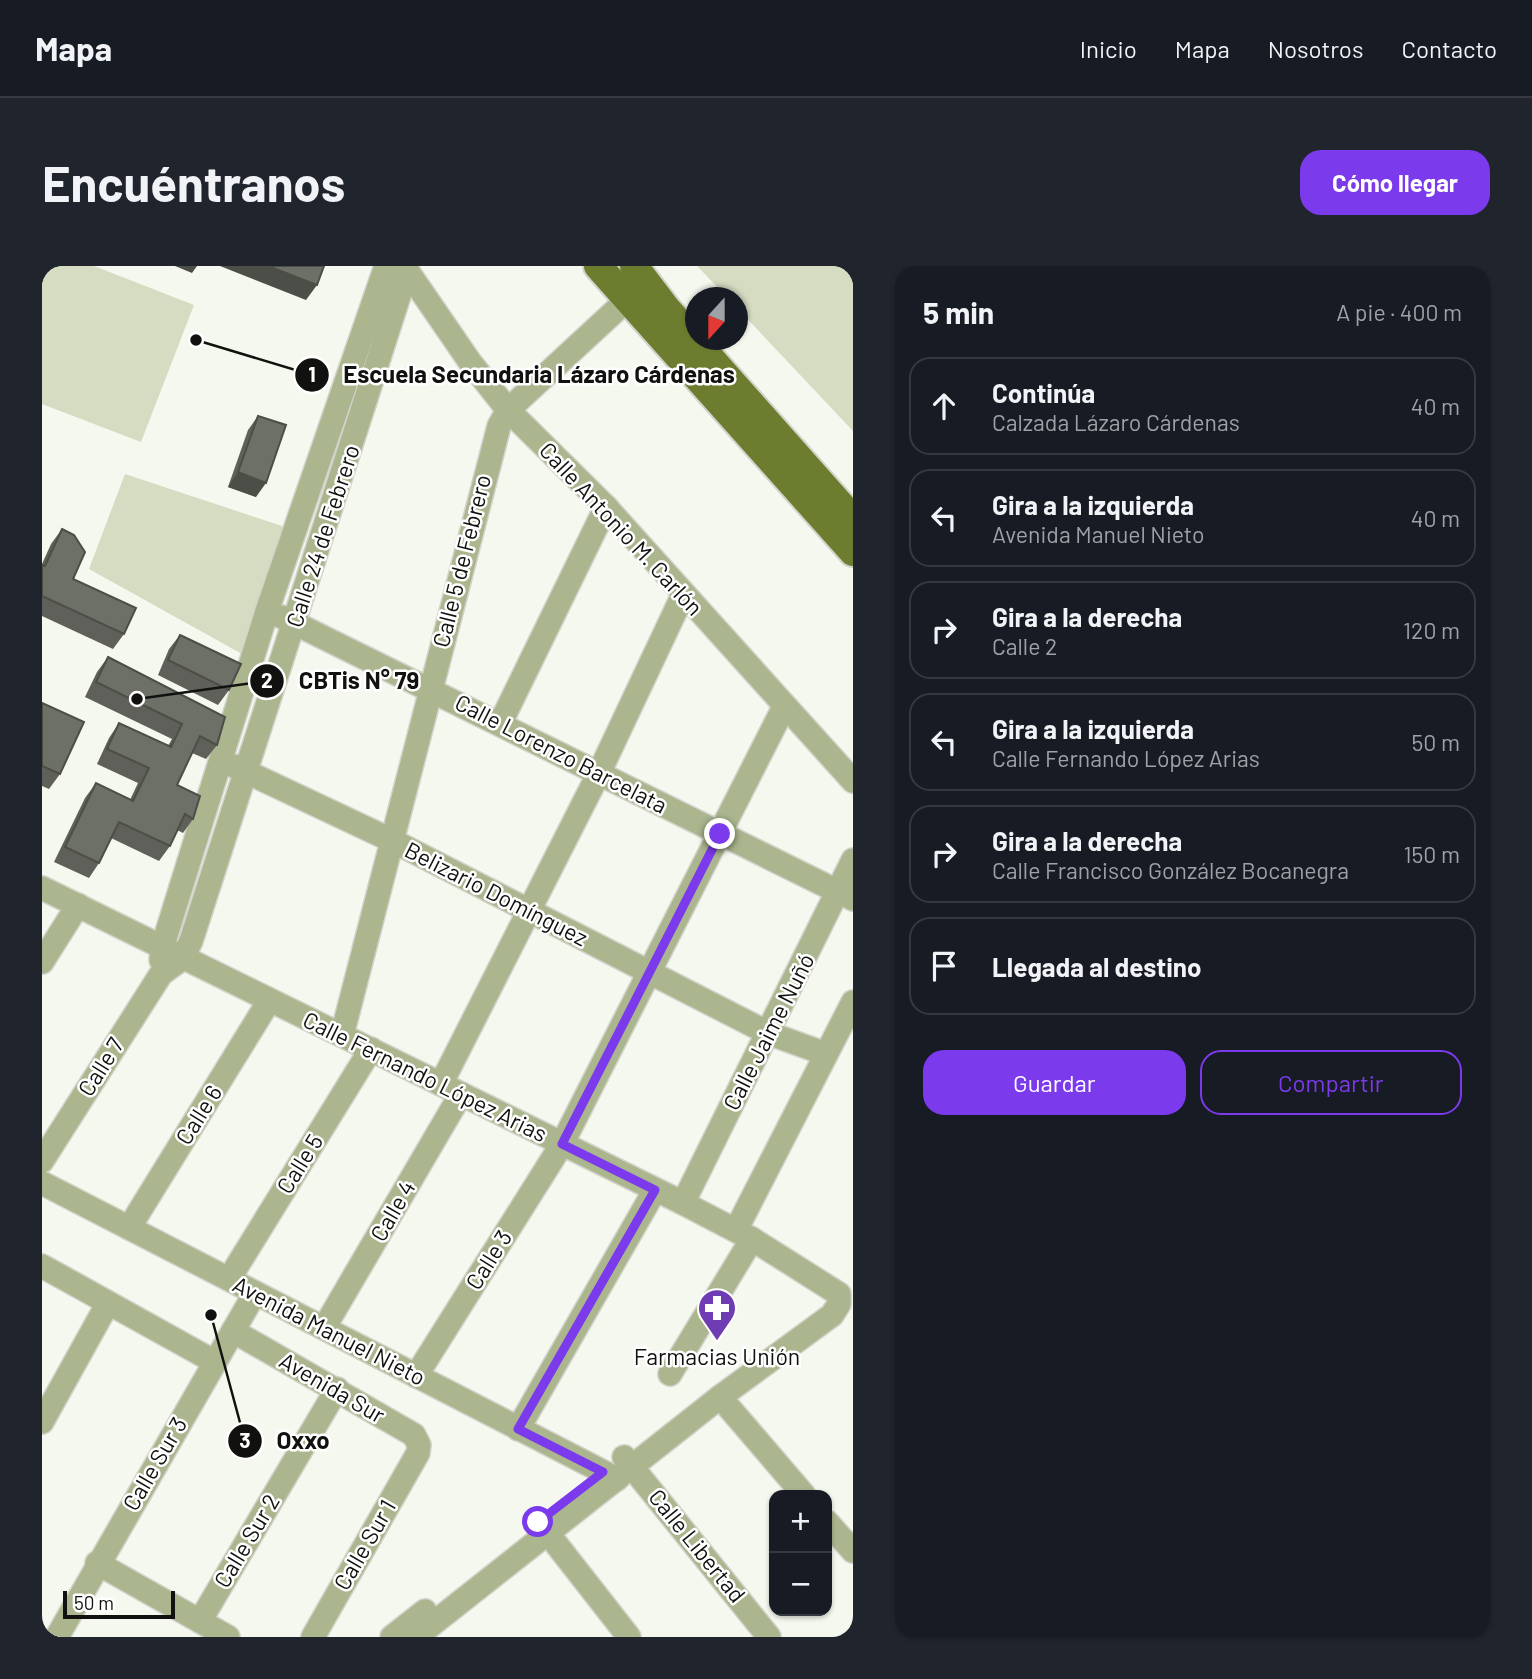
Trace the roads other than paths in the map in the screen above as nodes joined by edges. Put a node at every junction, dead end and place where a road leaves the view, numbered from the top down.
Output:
1 (598, 266) edge
2 (634, 266) edge
3 (399, 268) edge
4 (628, 299) junction
5 (666, 308) junction
6 (685, 316) edge
7 (715, 350) edge
8 (508, 410) junction
9 (853, 497) edge
10 (606, 507) junction
11 (853, 519) edge
12 (853, 552) edge
13 (683, 595) junction
14 (267, 611) junction
15 (295, 622) junction
16 (430, 689) junction
17 (784, 707) junction
18 (500, 724) junction
19 (221, 761) junction
20 (246, 771) junction
21 (599, 774) junction
22 (853, 781) edge
23 (720, 834) junction
24 (393, 841) junction
25 (853, 860) edge
26 (42, 888) edge
27 (846, 895) edge
28 (78, 905) junction
29 (530, 912) junction
30 (162, 948) junction
31 (183, 958) junction
32 (42, 962) edge
33 (651, 971) junction
34 (160, 974) junction
35 (269, 1001) junction
36 (853, 1002) edge
37 (768, 1033) junction
38 (342, 1035) junction
39 (371, 1049) junction
40 (826, 1055) junction
41 (451, 1089) junction
42 (562, 1144) junction
43 (42, 1161) edge
44 (42, 1183) edge
45 (655, 1190) junction
46 (683, 1203) junction
47 (129, 1228) junction
48 (744, 1235) junction
49 (42, 1266) edge
50 (229, 1279) junction
51 (846, 1288) edge
52 (256, 1293) junction
53 (108, 1303) junction
54 (324, 1328) junction
55 (233, 1331) junction
56 (215, 1362) junction
57 (670, 1374) dead end
58 (416, 1376) junction
59 (337, 1389) junction
60 (720, 1397) junction
61 (42, 1422) edge
62 (518, 1429) junction
63 (418, 1453) joint
64 (619, 1469) junction
65 (800, 1490) edge
66 (543, 1527) junction
67 (832, 1527) edge
68 (853, 1550) edge
69 (97, 1563) junction
70 (200, 1621) junction
71 (42, 1629) edge
72 (622, 1635) edge
73 (57, 1637) edge
74 (229, 1637) edge
75 (313, 1637) edge
76 (392, 1637) edge
77 (416, 1637) edge
78 (769, 1637) edge

1 - 4 main road
2 - 5 main road
3 - 8 street, Calle Antonio M. Carlón
3 - 14 street, Calle 24 de Febrero
3 - 15 street, Calle 24 de Febrero
4 - 8 street, Calle 5 de Febrero
4 - 12 main road
5 - 6 main road
5 - 11 main road
7 - 9 main road
8 - 10 street, Calle Antonio M. Carlón
8 - 16 street, Calle 5 de Febrero
10 - 13 street, Calle Antonio M. Carlón
10 - 18 street
13 - 17 street, Calle Antonio M. Carlón
13 - 21 street, Calle 4
14 - 15 street, Calle Lorenzo Barcelata
14 - 19 street, Calle 24 de Febrero
15 - 16 street, Calle Lorenzo Barcelata
15 - 20 street, Calle 24 de Febrero
16 - 18 street, Calle Lorenzo Barcelata
16 - 24 street, Calle 5 de Febrero
17 - 22 street, Calle Antonio M. Carlón
17 - 23 street, Calle 3
18 - 21 street, Calle Lorenzo Barcelata
19 - 20 street, Belizario Domínguez
19 - 30 street, Calle 24 de Febrero
20 - 24 street, Belizario Domínguez
20 - 31 street, Calle 24 de Febrero
21 - 23 street, Calle Lorenzo Barcelata
21 - 29 street, Calle 4
23 - 27 street, Calle Lorenzo Barcelata
23 - 33 street, Calle 3
24 - 29 street, Belizario Domínguez
24 - 38 street, Calle 5 de Febrero
25 - 27 street, Calle Jaime Nuñó
26 - 28 street, Calle Fernando López Arias
27 - 37 street, Calle Jaime Nuñó
28 - 30 street, Calle Fernando López Arias
28 - 32 street
29 - 33 street, Belizario Domínguez
29 - 41 street, Calle 4
30 - 31 street, Calle Fernando López Arias
30 - 34 street, Calle 7
31 - 34 street, Calle 7
31 - 35 street, Calle Fernando López Arias
33 - 37 street, Belizario Domínguez
33 - 42 street, Calle 3
34 - 43 street, Calle 7
35 - 38 street, Calle Fernando López Arias
35 - 47 street, Calle 6
36 - 40 street
37 - 40 street, Belizario Domínguez
37 - 46 street, Calle Jaime Nuñó
38 - 39 street, Calle Fernando López Arias
39 - 41 street, Calle Fernando López Arias
39 - 50 street, Calle 5
40 - 48 street
41 - 42 street, Calle Fernando López Arias
41 - 54 street, Calle 4
42 - 45 street, Calle Fernando López Arias
42 - 58 street, Calle 3
44 - 47 street, Avenida Manuel Nieto
45 - 46 street, Calle Fernando López Arias
45 - 62 street
46 - 48 street, Calle Fernando López Arias
47 - 50 street, Avenida Manuel Nieto
48 - 51 street, Calle Fernando López Arias
48 - 57 street
49 - 53 street
50 - 52 street, Avenida Manuel Nieto
51 - 60 street
51 - 64 street
52 - 54 street, Avenida Manuel Nieto
52 - 55 street, Calle Sur 3
53 - 56 street
53 - 61 street
54 - 58 street, Avenida Manuel Nieto
55 - 56 street, Calle Sur 3
55 - 59 street, Avenida Sur
56 - 69 street, Calle Sur 3
58 - 62 street, Avenida Manuel Nieto
59 - 63 street, Avenida Sur
59 - 70 street, Calle Sur 2
60 - 64 street
60 - 65 street
62 - 64 street, Avenida Manuel Nieto
63 - 75 street, Calle Sur 1
64 - 66 street
64 - 78 street, Calle Libertad
66 - 72 street
66 - 76 street
66 - 77 street
67 - 68 street
69 - 70 street
69 - 73 street, Calle Sur 3
70 - 74 street
71 - 73 street

